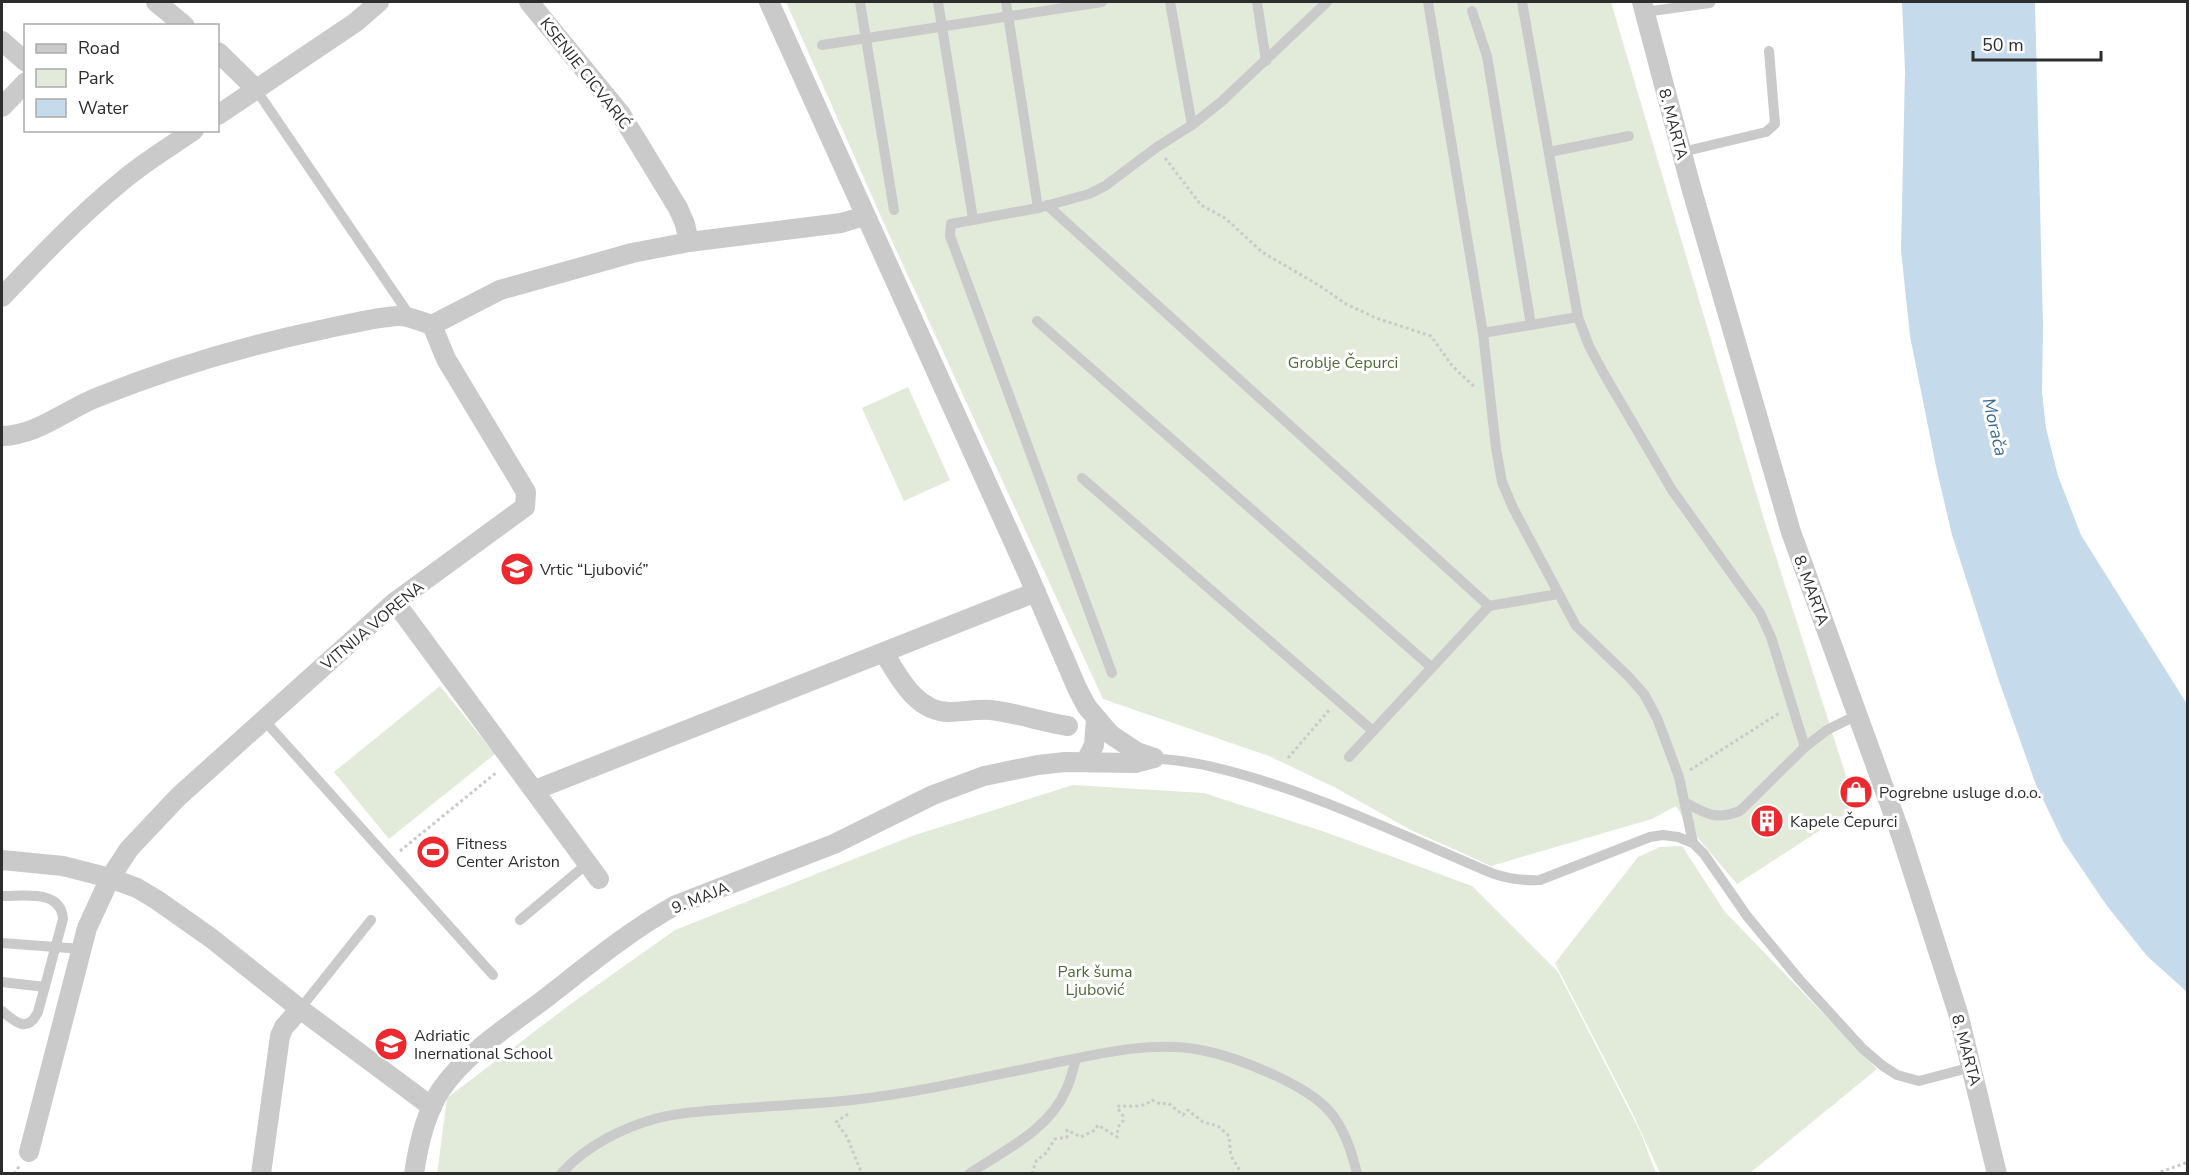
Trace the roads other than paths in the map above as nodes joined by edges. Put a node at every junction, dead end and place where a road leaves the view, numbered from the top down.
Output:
1 (156, 2) edge
2 (379, 2) edge
3 (529, 2) edge
4 (769, 2) edge
5 (860, 2) edge
6 (938, 2) edge
7 (1006, 2) edge
8 (1102, 2) edge
9 (1170, 2) edge
10 (1257, 2) edge
11 (1327, 2) edge
12 (1428, 2) edge
13 (1522, 2) edge
14 (1710, 3) edge
15 (1643, 7) edge
16 (1472, 11) dead end
17 (1008, 16) junction
18 (183, 24) edge
19 (942, 26) junction
20 (866, 37) junction
21 (2, 41) edge
22 (822, 45) dead end
23 (1768, 51) dead end
24 (219, 53) edge
25 (24, 60) edge
26 (1266, 61) junction
27 (24, 84) edge
28 (255, 88) junction
29 (2, 107) edge
30 (219, 114) edge
31 (1192, 125) junction
32 (191, 132) edge
33 (1629, 136) dead end
34 (1550, 152) junction
35 (1682, 152) junction
36 (1043, 206) junction
37 (894, 210) dead end
38 (865, 216) junction
39 (973, 219) junction
40 (689, 242) junction
41 (2, 297) edge
42 (1578, 317) junction
43 (411, 318) junction
44 (1037, 321) dead end
45 (432, 325) junction
46 (1531, 325) junction
47 (1483, 333) junction
48 (2, 436) edge
49 (1082, 478) dead end
50 (1036, 592) junction
51 (1558, 594) junction
52 (395, 603) junction
53 (1489, 606) junction
54 (884, 653) junction
55 (1431, 667) junction
56 (1112, 673) dead end
57 (1857, 715) junction
58 (1096, 719) junction
59 (264, 720) junction
60 (1068, 726) dead end
61 (1373, 731) junction
62 (1805, 747) junction
63 (1349, 757) dead end
64 (1154, 758) junction
65 (1086, 761) junction
66 (535, 790) junction
67 (1686, 803) junction
68 (1693, 843) junction
69 (2, 860) edge
70 (588, 863) junction
71 (110, 878) junction
72 (599, 879) dead end
73 (2, 896) edge
74 (371, 920) dead end
75 (520, 920) dead end
76 (2, 943) edge
77 (56, 947) junction
78 (82, 949) junction
79 (493, 975) dead end
80 (2, 982) edge
81 (45, 987) junction
82 (300, 1009) junction
83 (2, 1011) edge
84 (1076, 1059) junction
85 (1972, 1067) junction
86 (432, 1107) junction
87 (29, 1152) dead end
88 (261, 1173) edge
89 (414, 1173) edge
90 (561, 1173) edge
91 (969, 1173) edge
92 (1357, 1173) edge
93 (1997, 1173) edge

1 - 18 street
2 - 28 street
3 - 40 street, KSENIJE CICVARIĆ
4 - 38 street
5 - 20 lane
6 - 19 lane
7 - 17 lane
8 - 17 lane
9 - 31 lane
10 - 26 lane
11 - 26 lane
12 - 47 lane
13 - 34 lane
14 - 15 lane
15 - 35 street, 8. MARTA
16 - 46 lane
17 - 19 lane
17 - 36 lane
19 - 20 lane
19 - 39 lane
20 - 22 lane
20 - 37 lane
21 - 25 street
23 - 35 lane
24 - 28 street
26 - 31 lane
27 - 29 street
28 - 30 street
28 - 43 lane
31 - 36 lane
32 - 41 street
33 - 34 lane
34 - 42 lane
35 - 57 street, 8. MARTA
36 - 39 lane
36 - 53 lane
38 - 40 street
38 - 50 street
39 - 56 lane
40 - 45 street
42 - 46 lane
42 - 62 lane
43 - 45 street
43 - 48 street
44 - 55 lane
45 - 52 street, VITNIJA VORENA
46 - 47 lane
47 - 51 lane
49 - 61 lane
50 - 54 street
50 - 58 street
51 - 53 lane
51 - 67 lane
52 - 59 street, VITNIJA VORENA
52 - 66 street
53 - 55 lane
54 - 60 street
54 - 66 street
55 - 61 lane
57 - 62 lane
57 - 85 street, 8. MARTA
58 - 64 street
58 - 65 street
59 - 71 street, VITNIJA VORENA
59 - 79 lane
61 - 63 lane
62 - 67 lane
64 - 65 street, 9. MAJA
64 - 68 lane
65 - 86 street, 9. MAJA
66 - 70 street
67 - 68 lane
68 - 85 lane
69 - 71 street
70 - 72 street
70 - 75 lane
71 - 78 street, VITNIJA VORENA
71 - 82 street
73 - 77 lane
74 - 82 lane
76 - 77 lane
77 - 78 lane
77 - 81 lane
78 - 87 street, VITNIJA VORENA
80 - 81 lane
81 - 83 lane
82 - 86 street
82 - 88 street
84 - 90 lane
84 - 91 lane
84 - 92 lane
85 - 93 street, 8. MARTA
86 - 89 street, 9. MAJA

